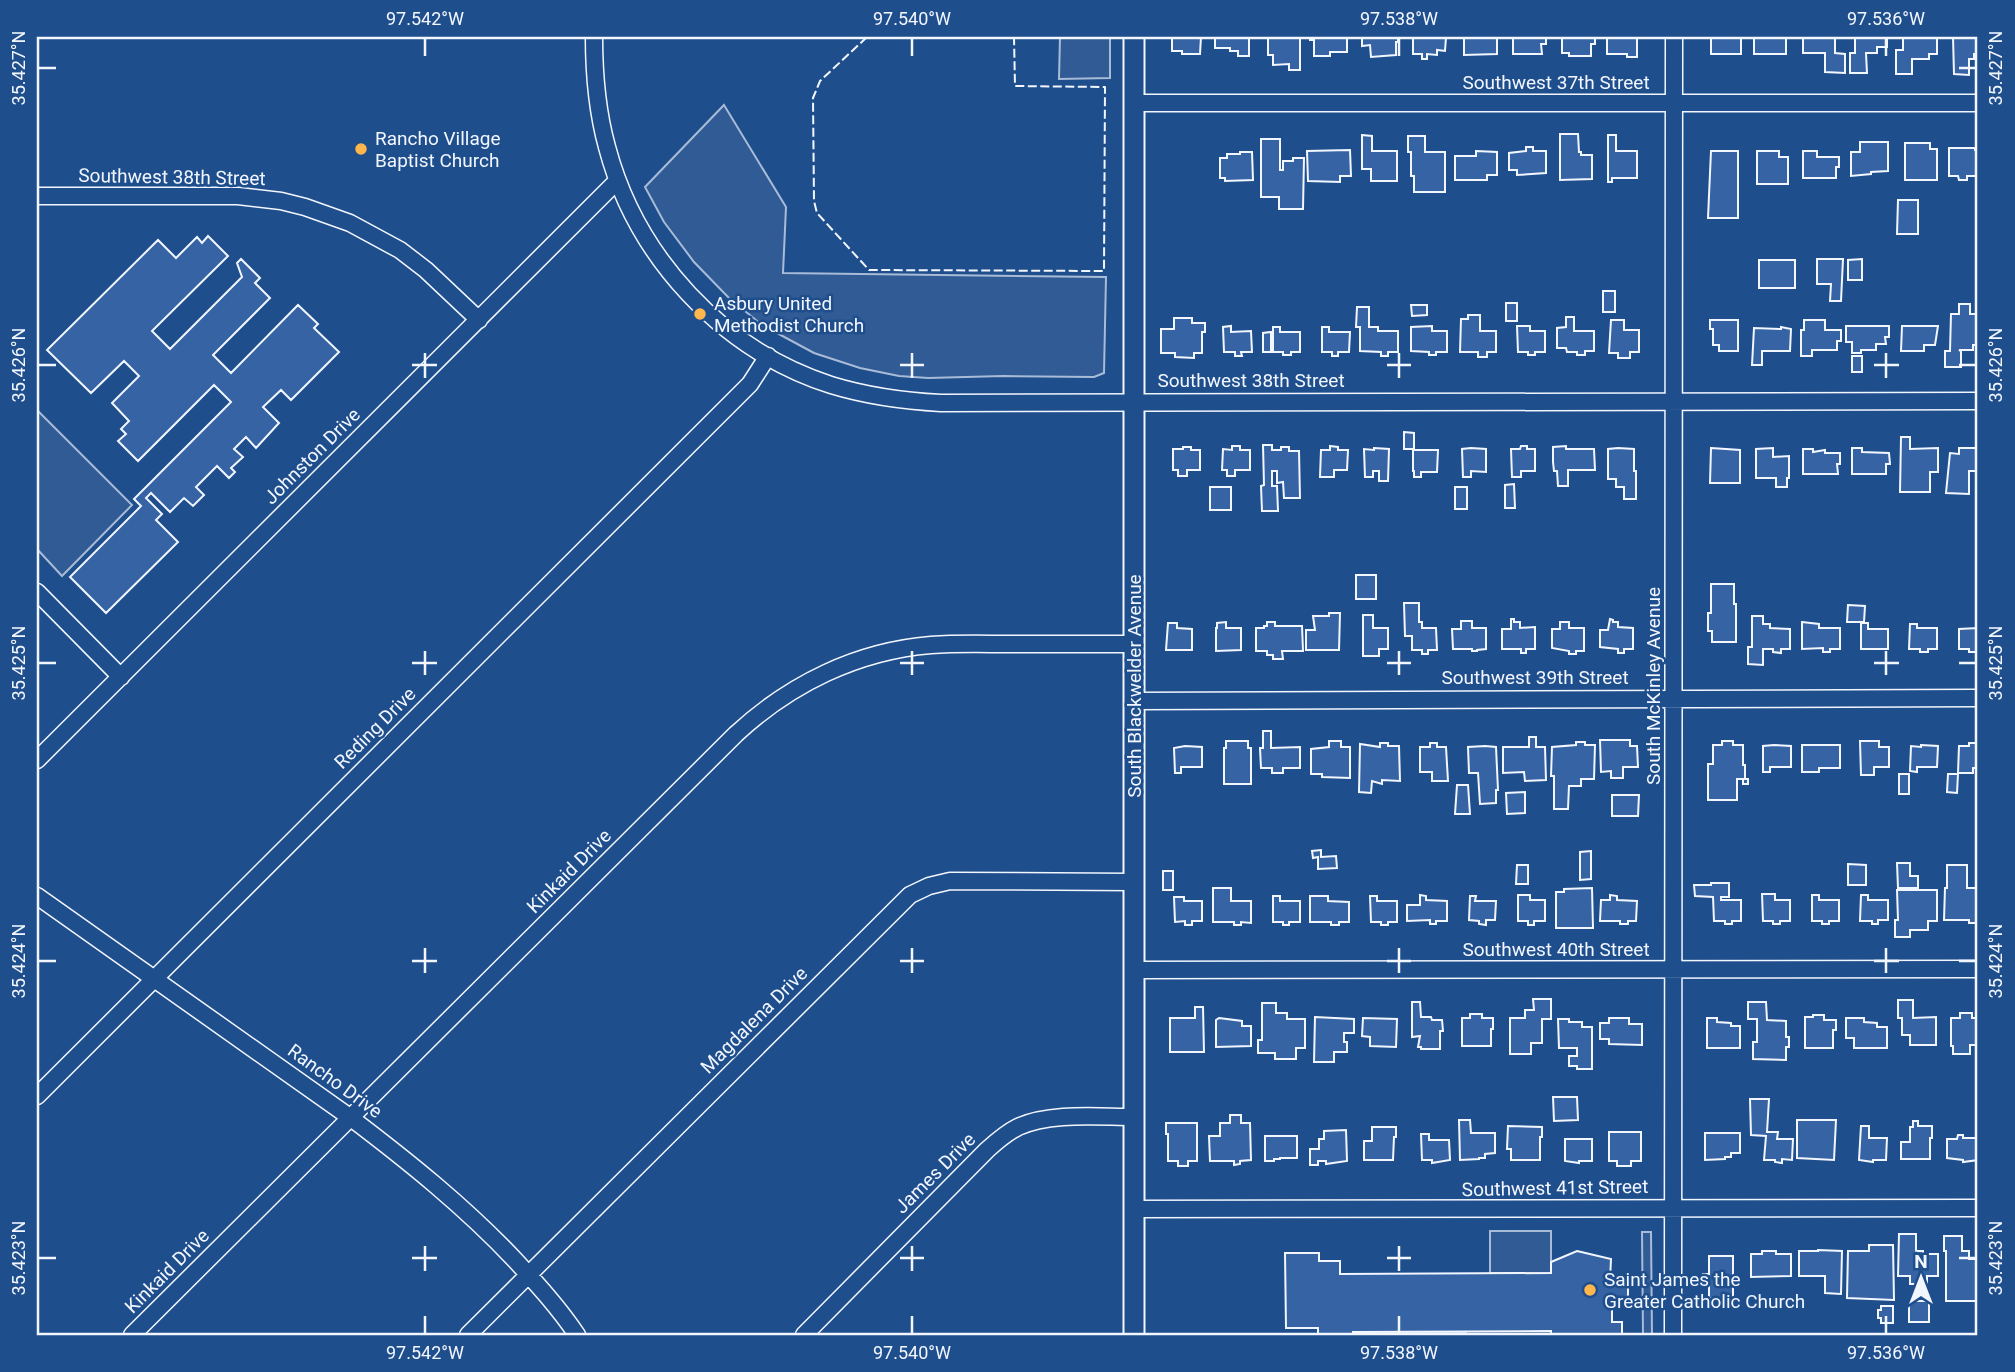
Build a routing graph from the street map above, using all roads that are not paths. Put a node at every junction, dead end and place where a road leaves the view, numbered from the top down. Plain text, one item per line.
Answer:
1 (594, 37) edge
2 (1134, 37) edge
3 (1674, 37) edge
4 (1133, 103) junction
5 (1674, 103) junction
6 (1978, 103) edge
7 (617, 181) junction
8 (37, 196) edge
9 (479, 320) junction
10 (768, 356) junction
11 (1674, 401) junction
12 (1978, 401) edge
13 (1133, 402) junction
14 (37, 592) edge
15 (1134, 644) junction
16 (121, 677) junction
17 (1674, 698) junction
18 (1978, 698) edge
19 (1134, 701) junction
20 (37, 760) edge
21 (1134, 882) junction
22 (37, 896) edge
23 (1978, 969) edge
24 (1674, 970) junction
25 (1134, 971) junction
26 (154, 979) junction
27 (37, 1096) edge
28 (1133, 1117) junction
29 (351, 1118) junction
30 (1672, 1208) junction
31 (1978, 1208) edge
32 (1133, 1209) junction
33 (529, 1275) junction
34 (132, 1335) edge
35 (468, 1335) edge
36 (577, 1335) edge
37 (804, 1335) edge
38 (1133, 1335) edge
39 (1673, 1335) edge

1 - 7 street, Southwest 38th Street
2 - 4 street, South Blackwelder Avenue
3 - 5 street, South McKinley Avenue
4 - 5 street, Southwest 37th Street
4 - 13 street, South Blackwelder Avenue
5 - 6 street, Southwest 37th Street
5 - 11 street, South McKinley Avenue
7 - 9 street, Johnston Drive
7 - 10 street, Southwest 38th Street
8 - 9 street, Southwest 38th Street
9 - 16 street, Johnston Drive
10 - 13 street, Southwest 38th Street
10 - 26 street, Reding Drive
11 - 12 street, Southwest 38th Street
11 - 13 street, Southwest 38th Street
11 - 17 street, South McKinley Avenue
13 - 15 street, South Blackwelder Avenue
14 - 16 street
15 - 19 street, South Blackwelder Avenue
15 - 29 street, Kinkaid Drive
16 - 20 street, Johnston Drive
17 - 18 street, Southwest 39th Street
17 - 19 street, Southwest 39th Street
17 - 24 street, South McKinley Avenue
19 - 21 street, South Blackwelder Avenue
21 - 25 street, South Blackwelder Avenue
21 - 33 street, Magdalena Drive
22 - 26 street, Rancho Drive
23 - 24 street, Southwest 40th Street
24 - 25 street, Southwest 40th Street
24 - 30 street, South McKinley Avenue
25 - 28 street, South Blackwelder Avenue
26 - 27 street, Reding Drive
26 - 29 street, Rancho Drive
28 - 32 street, South Blackwelder Avenue
28 - 37 street, James Drive
29 - 33 street, Rancho Drive
29 - 34 street, Kinkaid Drive
30 - 31 street, Southwest 41st Street
30 - 32 street, Southwest 41st Street
30 - 39 street, South McKinley Avenue
32 - 38 street, South Blackwelder Avenue
33 - 35 street, Magdalena Drive
33 - 36 street, Rancho Drive

